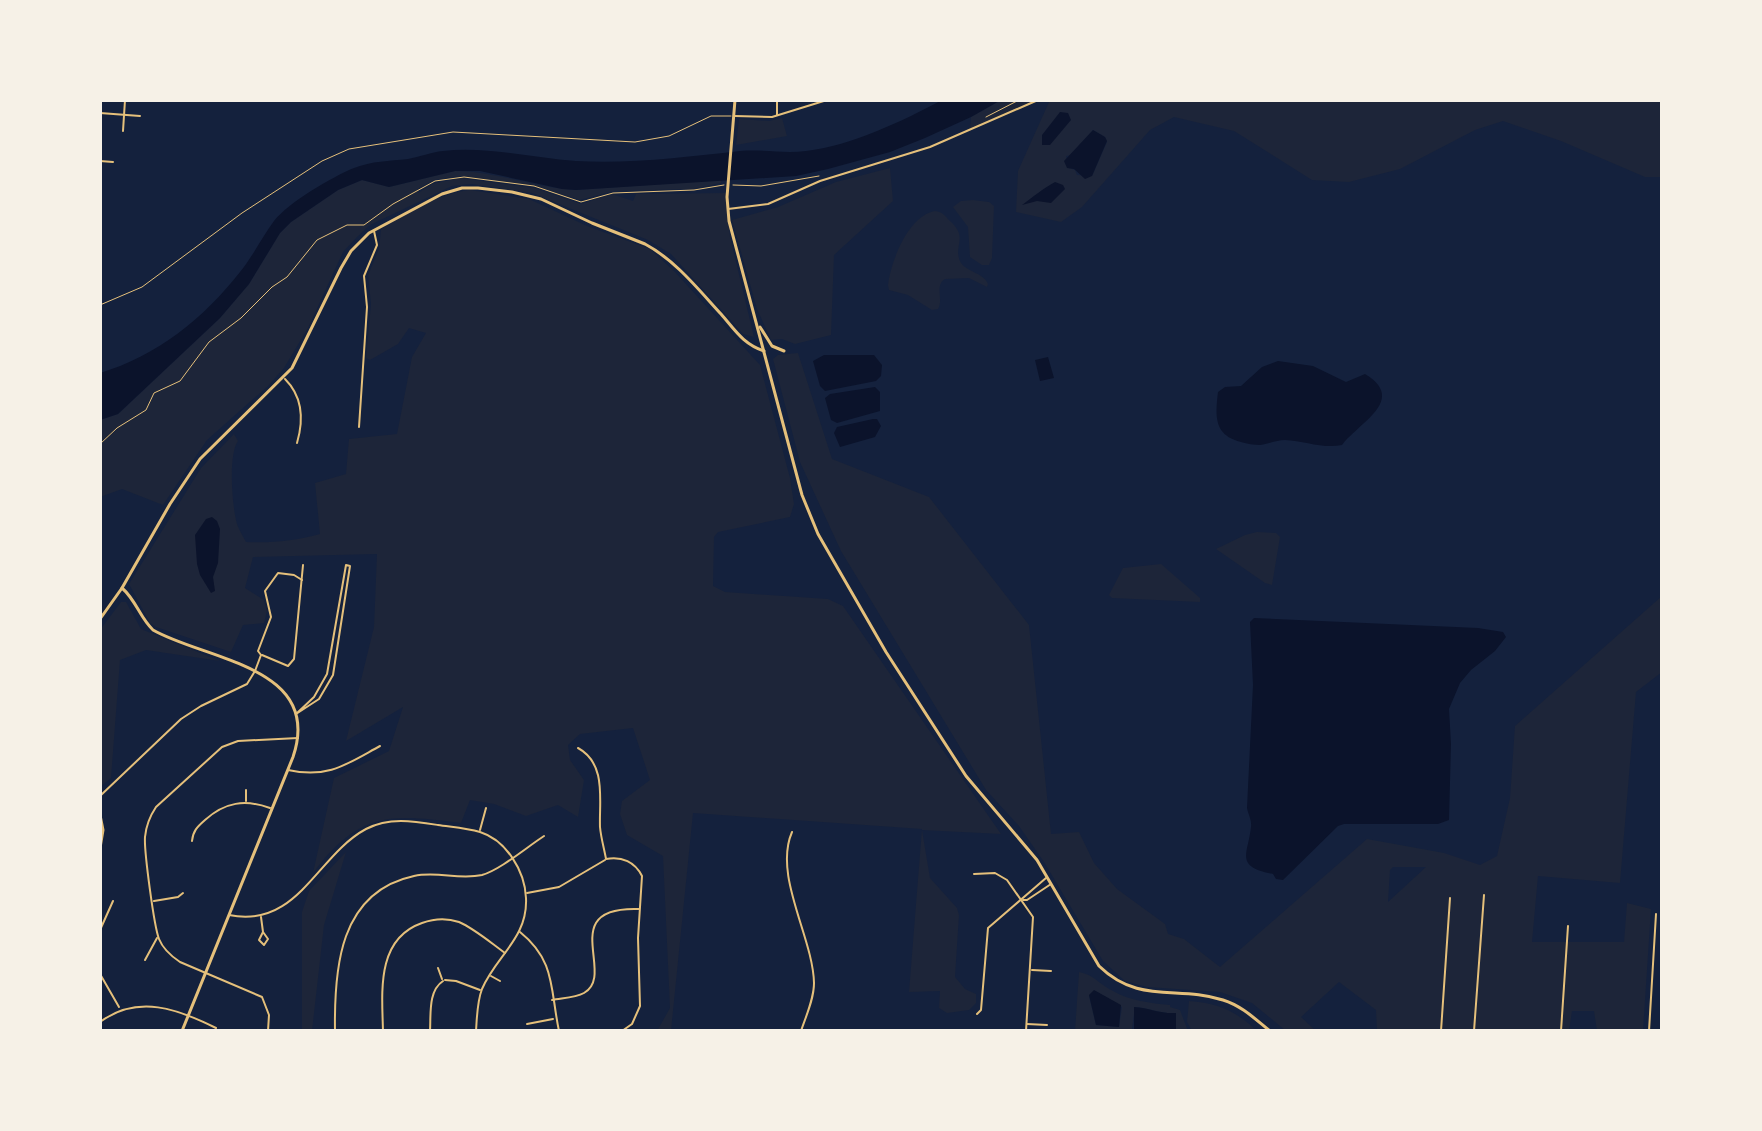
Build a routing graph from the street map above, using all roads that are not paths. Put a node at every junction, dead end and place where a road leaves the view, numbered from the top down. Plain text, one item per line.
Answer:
1 (125, 100) edge
2 (735, 100) edge
3 (777, 100) edge
4 (827, 100) edge
5 (1038, 100) edge
6 (100, 113) edge
7 (124, 115) junction
8 (140, 116) dead end
9 (734, 116) junction
10 (777, 116) junction
11 (123, 131) dead end
12 (100, 161) edge
13 (113, 162) dead end
14 (728, 209) junction
15 (373, 230) junction
16 (100, 305) edge
17 (755, 319) junction
18 (764, 351) junction
19 (784, 351) dead end
20 (284, 378) junction
21 (359, 427) dead end
22 (297, 443) dead end
23 (303, 565) dead end
24 (302, 580) junction
25 (122, 588) junction
26 (100, 619) edge
27 (261, 655) junction
28 (255, 671) junction
29 (296, 714) junction
30 (298, 738) junction
31 (380, 746) dead end
32 (578, 748) dead end
33 (288, 770) junction
34 (246, 790) dead end
35 (100, 796) edge
36 (246, 802) junction
37 (271, 808) junction
38 (486, 808) dead end
39 (100, 815) edge
40 (480, 832) junction
41 (792, 832) dead end
42 (544, 836) dead end
43 (192, 841) dead end
44 (100, 848) edge
45 (511, 857) junction
46 (606, 859) junction
47 (974, 874) dead end
48 (1047, 878) junction
49 (1051, 884) junction
50 (183, 893) dead end
51 (526, 894) junction
52 (1484, 895) dead end
53 (1450, 898) dead end
54 (1022, 900) junction
55 (113, 901) dead end
56 (153, 901) junction
57 (640, 909) junction
58 (1656, 914) dead end
59 (228, 915) junction
60 (261, 916) junction
61 (1568, 926) dead end
62 (100, 930) edge
63 (263, 932) dead end
64 (520, 932) junction
65 (158, 937) junction
66 (506, 954) junction
67 (145, 960) dead end
68 (438, 968) dead end
69 (1030, 970) junction
70 (1051, 971) dead end
71 (206, 972) junction
72 (100, 974) edge
73 (490, 976) junction
74 (443, 981) junction
75 (500, 981) dead end
76 (481, 991) junction
77 (552, 1000) junction
78 (120, 1008) junction
79 (977, 1014) dead end
80 (188, 1015) junction
81 (556, 1018) junction
82 (100, 1022) edge
83 (527, 1024) dead end
84 (1026, 1024) junction
85 (1047, 1025) dead end
86 (216, 1028) dead end
87 (182, 1031) edge
88 (268, 1031) edge
89 (335, 1031) edge
90 (383, 1031) edge
91 (430, 1031) edge
92 (476, 1031) edge
93 (559, 1031) edge
94 (622, 1031) edge
95 (801, 1031) edge
96 (1026, 1031) edge
97 (1270, 1031) edge
98 (1441, 1031) edge
99 (1474, 1031) edge
100 (1561, 1031) edge
101 (1649, 1031) edge

1 - 7 street
2 - 9 street
3 - 10 street
4 - 10 street
5 - 14 street
6 - 7 street
7 - 8 street
7 - 11 street
9 - 10 street
9 - 14 street
9 - 16 lane
12 - 13 street
14 - 17 street
15 - 18 street
15 - 20 street
15 - 21 street
17 - 18 street
17 - 19 street
18 - 48 street
20 - 22 street
20 - 25 street
23 - 24 street
24 - 27 street
24 - 27 street
25 - 26 street
25 - 28 street
27 - 28 street
28 - 29 street
28 - 35 street
29 - 29 street
29 - 30 street
30 - 33 street
30 - 56 street
31 - 33 street
32 - 46 street
33 - 37 street
34 - 36 street
36 - 37 street
36 - 43 street
37 - 59 street
38 - 40 street
39 - 44 street
40 - 45 street
40 - 60 street
41 - 95 street
42 - 45 street
45 - 51 street
45 - 89 street
46 - 51 street
46 - 57 street
47 - 54 street
48 - 49 street
48 - 54 street
49 - 54 street
49 - 97 street
50 - 56 street
51 - 64 street
52 - 99 street
53 - 98 street
54 - 69 street
54 - 79 street
55 - 62 street
56 - 65 street
57 - 77 street
57 - 94 street
58 - 101 street
59 - 60 street
59 - 71 street
60 - 63 street
61 - 100 street
64 - 66 street
64 - 77 street
65 - 67 street
65 - 71 street
66 - 73 street
66 - 90 street
68 - 74 street
69 - 70 street
69 - 84 street
71 - 80 street
71 - 88 street
72 - 78 street
73 - 75 street
73 - 76 street
74 - 76 street
74 - 91 street
76 - 92 street
77 - 81 street
78 - 80 street
78 - 82 street
80 - 86 street
80 - 87 street
81 - 83 street
81 - 93 street
84 - 85 street
84 - 96 street

